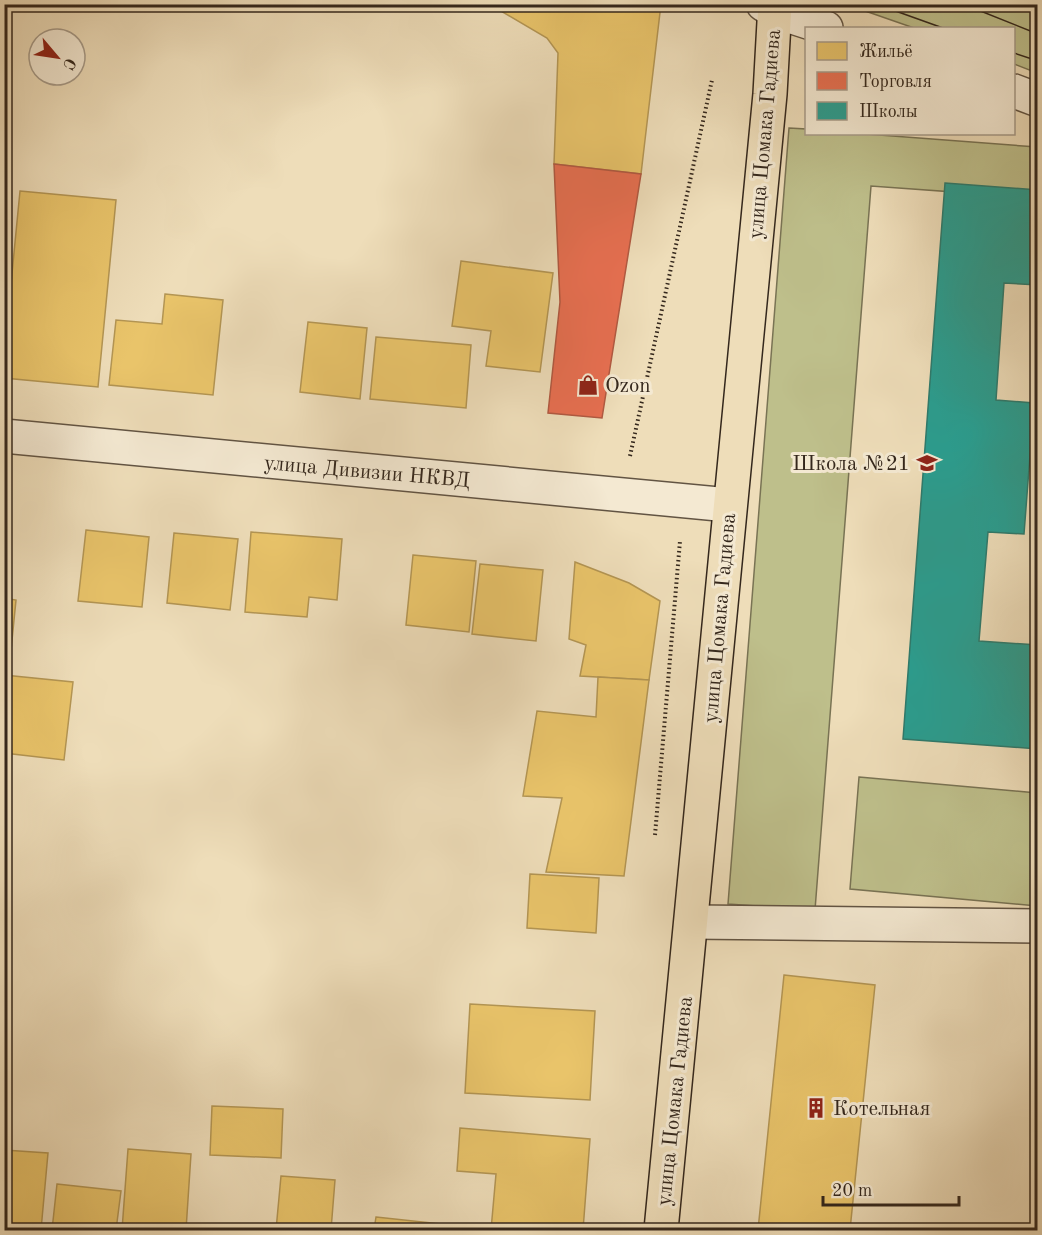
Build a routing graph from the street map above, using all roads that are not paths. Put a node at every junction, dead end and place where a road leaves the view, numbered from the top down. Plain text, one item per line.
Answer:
1 (771, 7) edge
2 (823, 27) edge
3 (1015, 92) edge
4 (1038, 100) edge
5 (4, 436) edge
6 (729, 504) junction
7 (692, 922) junction
8 (1038, 926) edge
9 (662, 1230) edge

1 - 2 street
1 - 6 main road, улица Цомака Гадиева
3 - 4 street
5 - 6 street, улица Дивизии НКВД
6 - 7 main road, улица Цомака Гадиева
7 - 8 street
7 - 9 main road, улица Цомака Гадиева

